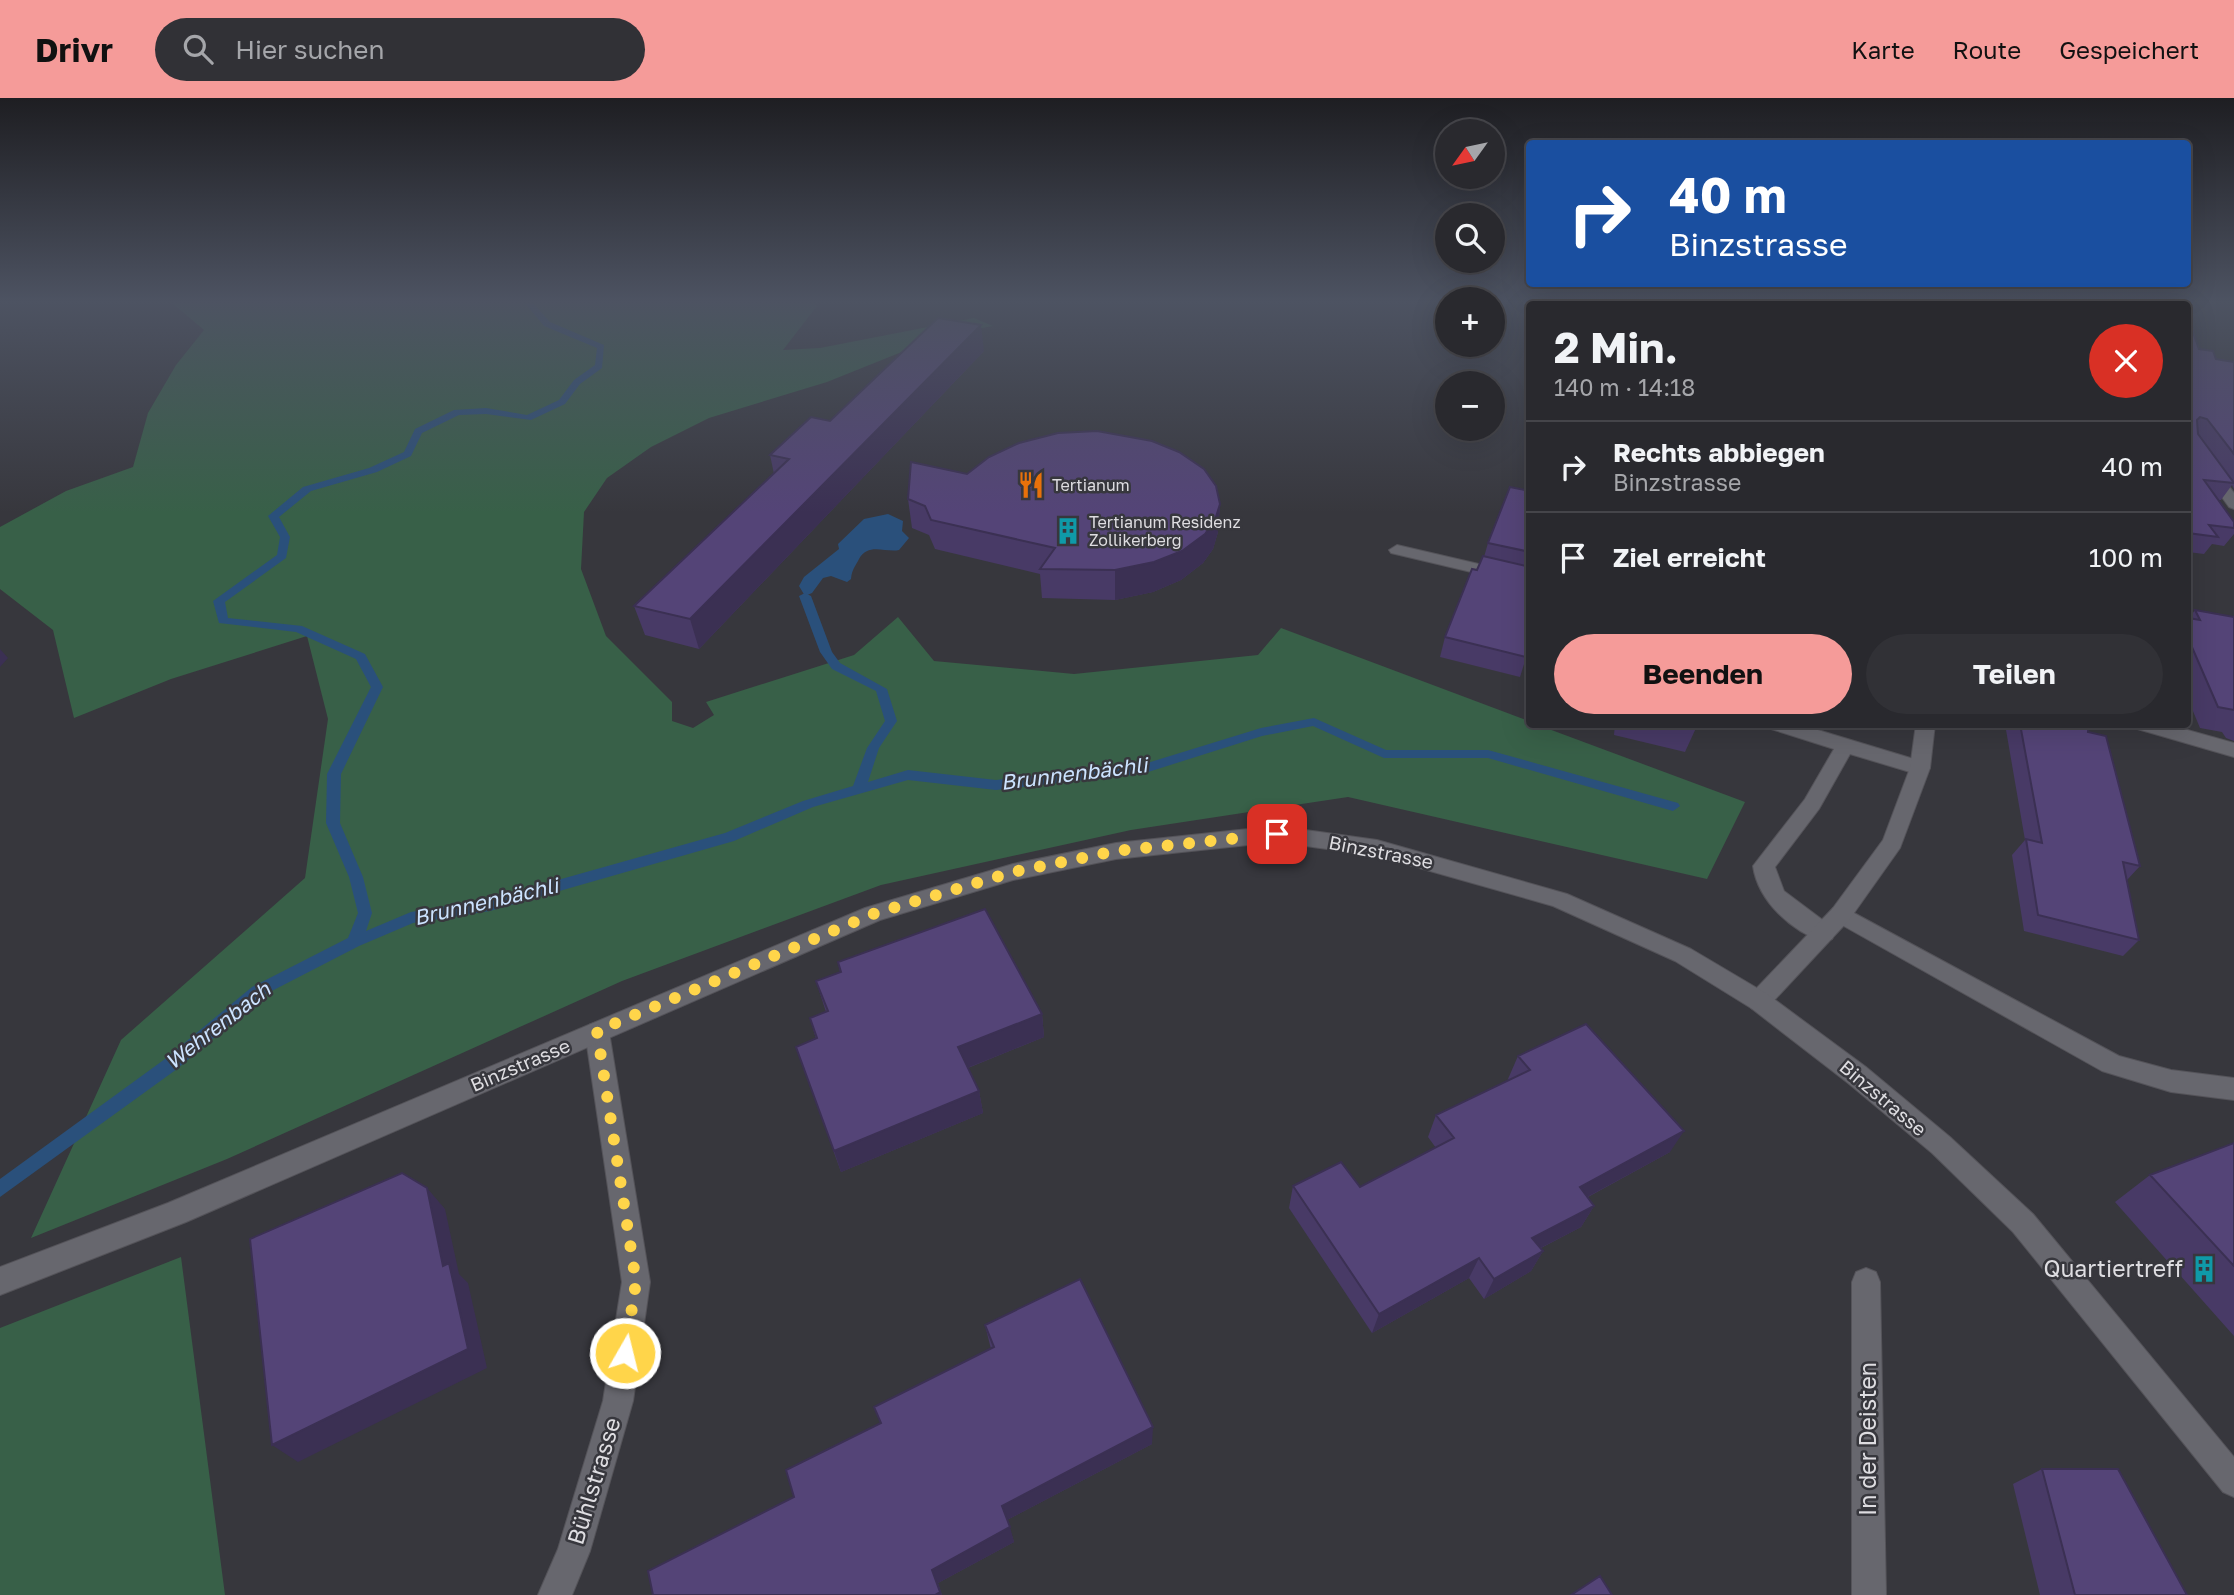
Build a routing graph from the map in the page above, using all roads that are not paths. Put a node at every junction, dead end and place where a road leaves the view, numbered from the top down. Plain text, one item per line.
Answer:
1 (2191, 445) edge
2 (2234, 504) edge
3 (1397, 550) dead end
4 (1526, 580) edge
5 (1788, 728) edge
6 (1925, 728) edge
7 (2155, 728) edge
8 (1845, 746) junction
9 (2234, 750) edge
10 (1920, 768) junction
11 (1841, 914) junction
12 (1824, 933) junction
13 (1759, 1001) junction
14 (597, 1031) junction
15 (2234, 1088) edge
16 (0, 1281) edge
17 (1866, 1282) dead end
18 (2234, 1481) edge
19 (555, 1595) edge
20 (1869, 1595) edge

1 - 2 main road
3 - 4 main road
5 - 8 main road
6 - 10 main road
7 - 9 main road
8 - 10 main road
8 - 12 main road
10 - 11 main road
11 - 12 main road
11 - 15 main road
12 - 13 main road
13 - 14 main road, Binzstrasse
13 - 18 main road, Binzstrasse
14 - 16 main road, Binzstrasse
14 - 19 main road, Bühlstrasse
17 - 20 main road, In der Deisten

